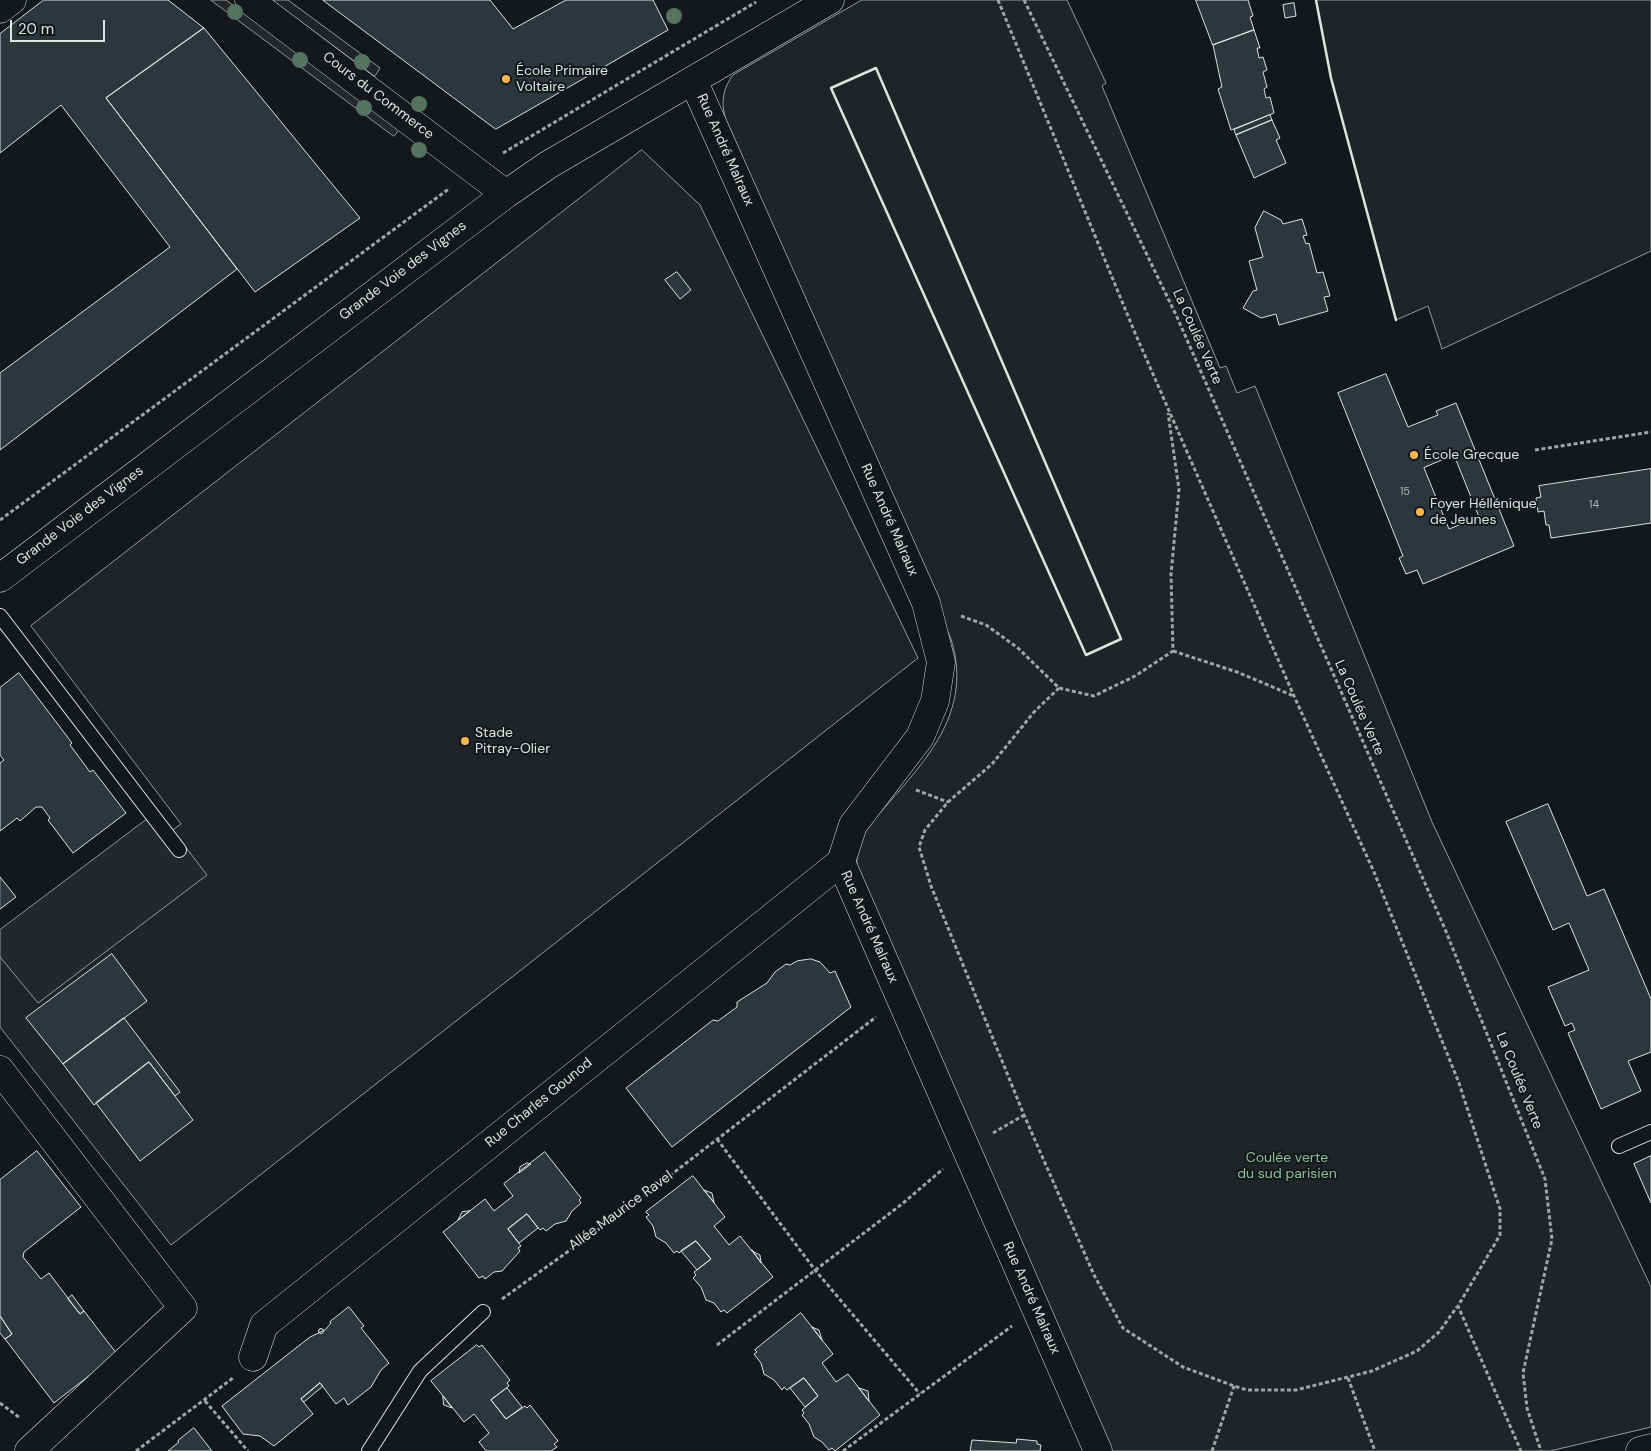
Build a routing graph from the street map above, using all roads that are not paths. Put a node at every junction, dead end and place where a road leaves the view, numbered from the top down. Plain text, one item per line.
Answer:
1 (12, 0) edge
2 (249, 0) edge
3 (830, 0) edge
4 (0, 9) edge
5 (693, 80) junction
6 (506, 194) junction
7 (0, 578) edge
8 (0, 616) edge
9 (179, 850) dead end
10 (841, 862) junction
11 (0, 1070) edge
12 (1651, 1132) edge
13 (1619, 1146) dead end
14 (483, 1312) road end
15 (252, 1357) road end
16 (1651, 1448) edge
17 (29, 1451) edge
18 (369, 1451) edge
19 (1098, 1451) edge
20 (1640, 1451) edge

1 - 4 street
2 - 6 street, Cours du Commerce
3 - 5 street, Grande Voie des Vignes
5 - 6 street, Grande Voie des Vignes
5 - 10 street, Rue André Malraux
6 - 7 street, Grande Voie des Vignes
8 - 9 lane
10 - 15 street, Rue Charles Gounod
10 - 19 street, Rue André Malraux
11 - 17 street
12 - 13 lane
14 - 18 lane
16 - 20 street

